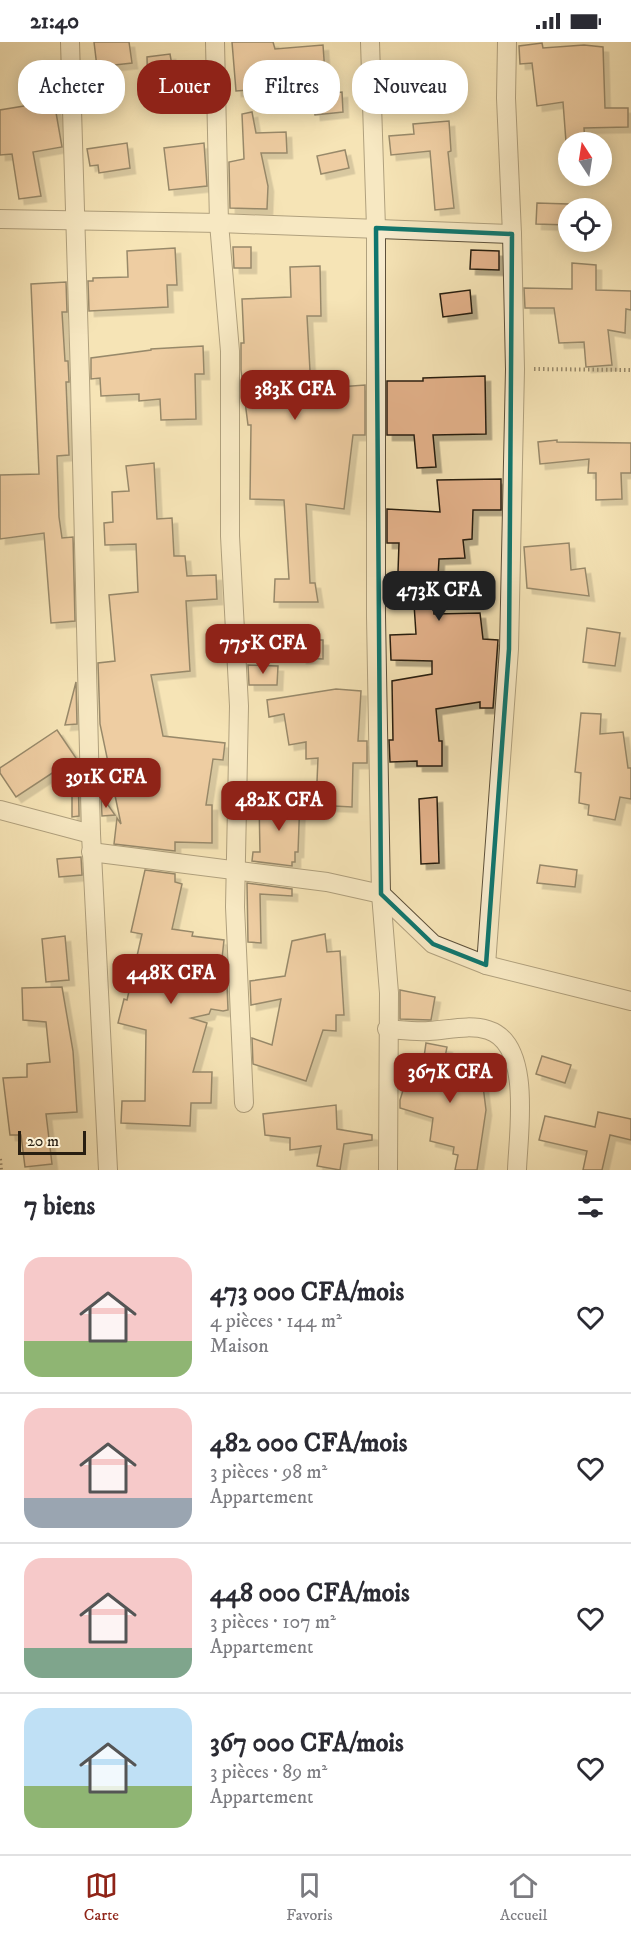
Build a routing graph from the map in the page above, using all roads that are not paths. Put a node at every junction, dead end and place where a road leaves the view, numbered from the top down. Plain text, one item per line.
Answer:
1 (70, 42) edge
2 (216, 42) edge
3 (370, 42) edge
4 (507, 42) edge
5 (0, 219) edge
6 (75, 220) junction
7 (219, 223) junction
8 (376, 228) junction
9 (513, 234) junction
10 (0, 810) edge
11 (90, 834) junction
12 (91, 852) junction
13 (235, 872) junction
14 (381, 894) junction
15 (486, 965) junction
16 (631, 1000) edge
17 (387, 1029) junction
18 (244, 1103) dead end
19 (108, 1170) edge
20 (388, 1170) edge
21 (517, 1170) edge

1 - 6 street
2 - 7 street
3 - 8 street
4 - 9 street
5 - 6 street
6 - 7 street
6 - 11 street
7 - 8 street
7 - 13 street
8 - 9 street
8 - 14 street
9 - 15 street
10 - 11 street
11 - 12 street
12 - 13 street
12 - 19 street
13 - 14 street
13 - 18 street
14 - 15 street
14 - 17 street
15 - 16 street
17 - 20 street
17 - 21 street

